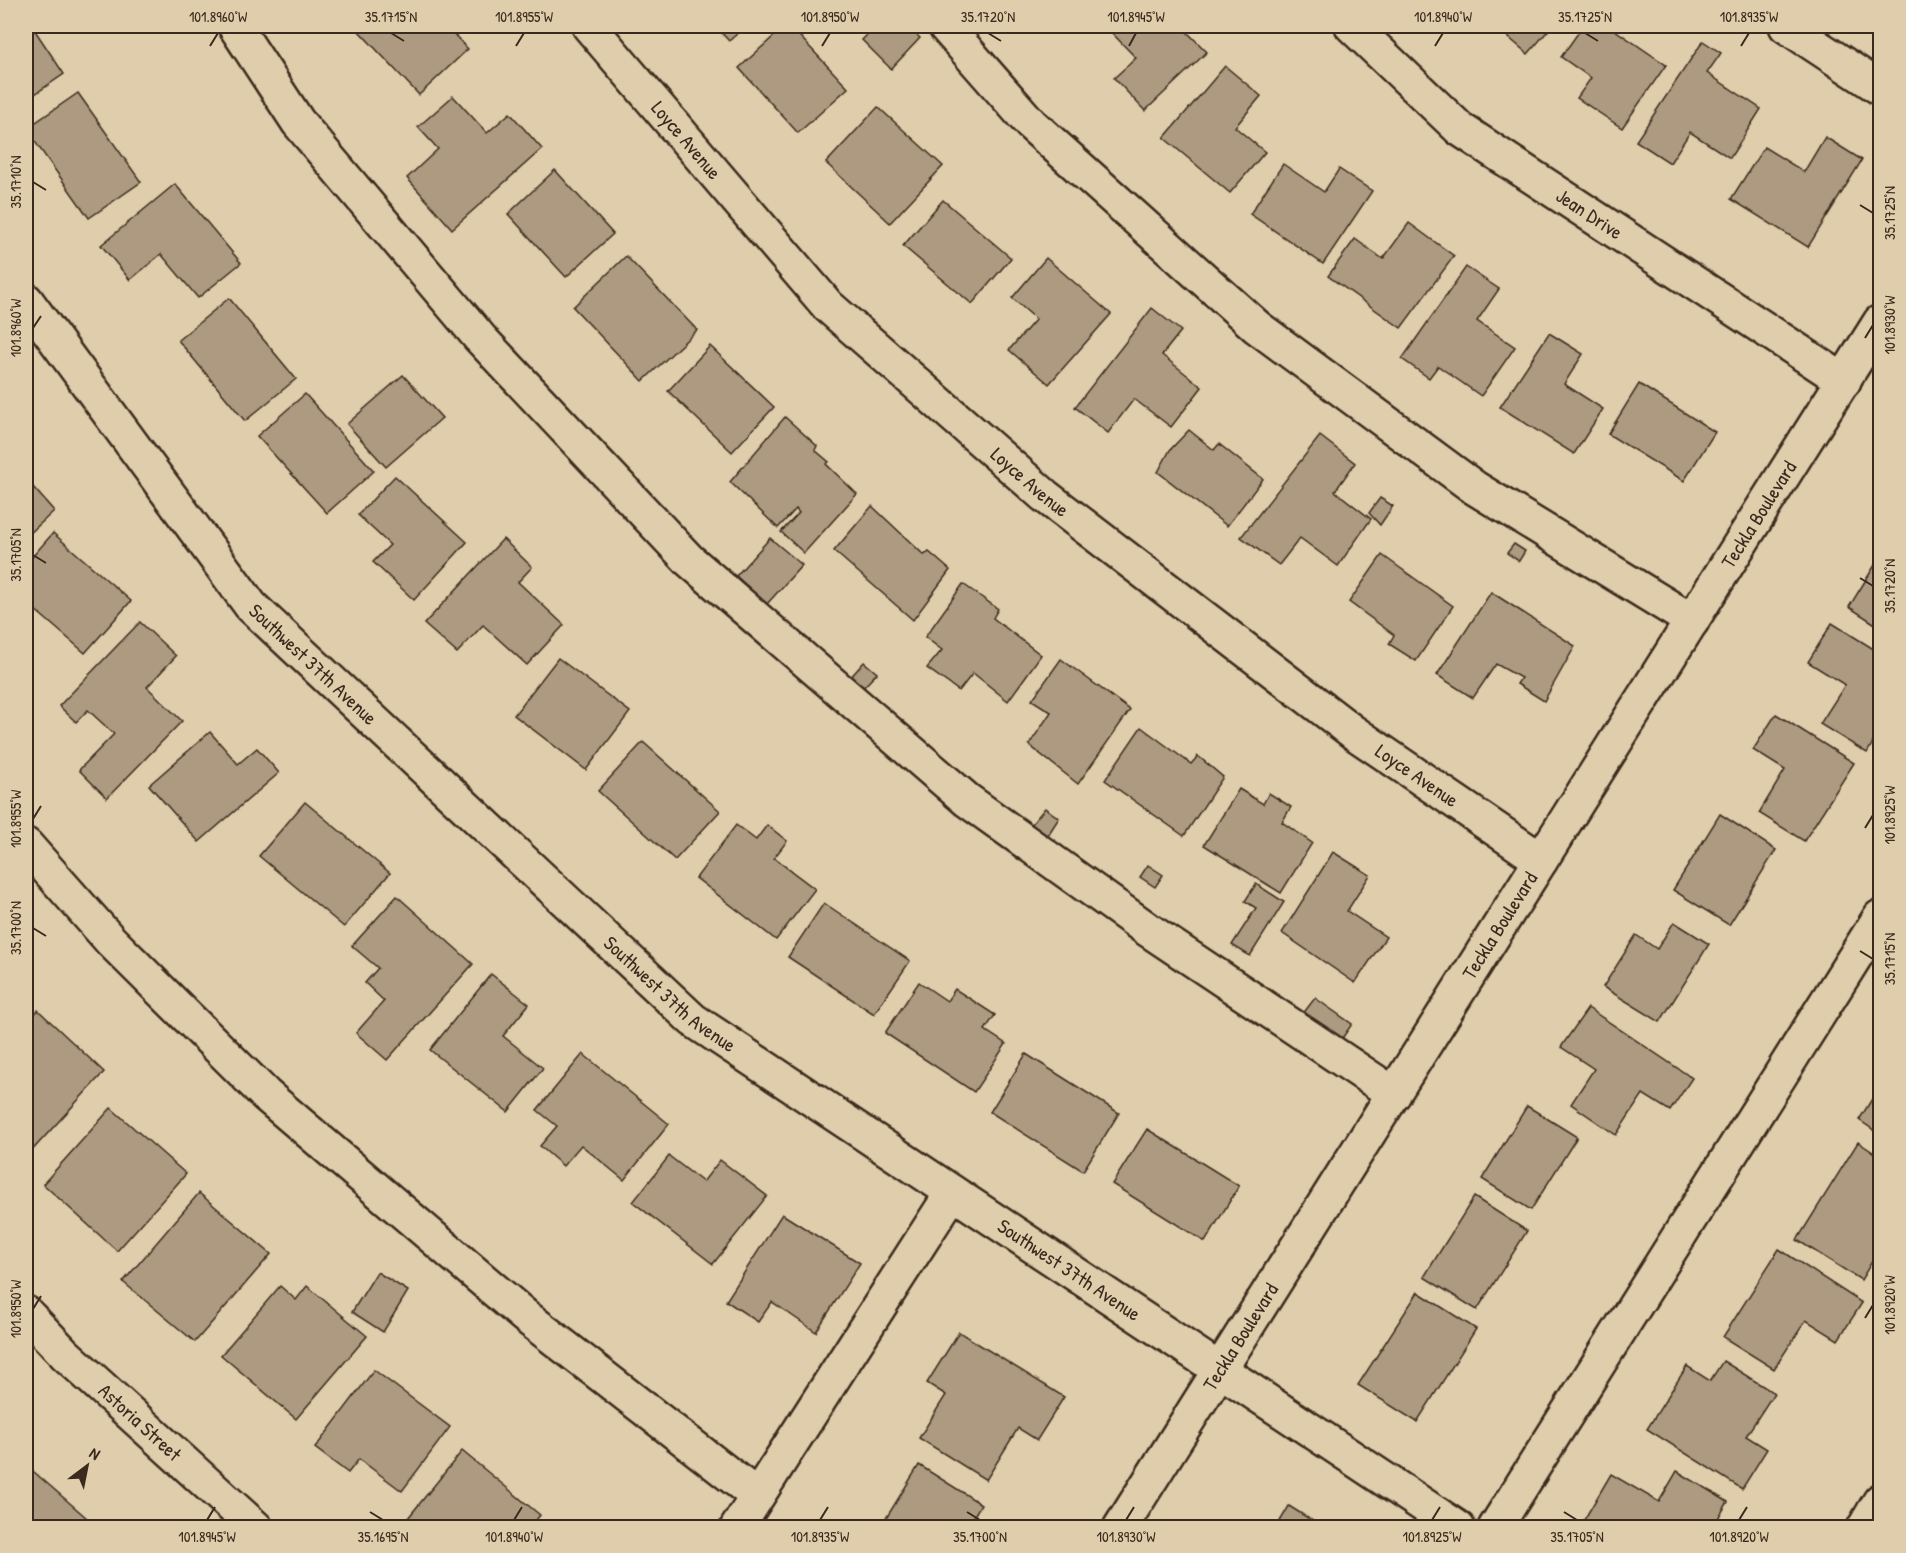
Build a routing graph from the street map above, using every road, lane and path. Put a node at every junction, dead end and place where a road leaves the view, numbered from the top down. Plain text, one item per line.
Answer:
1 (235, 26) edge
2 (589, 26) edge
3 (945, 26) edge
4 (1352, 26) edge
5 (1786, 26) edge
6 (1881, 88) edge
7 (26, 300) edge
8 (1881, 322) edge
9 (1844, 381) junction
10 (1692, 621) junction
11 (26, 845) edge
12 (1541, 860) junction
13 (1881, 917) edge
14 (1394, 1094) junction
15 (952, 1193) junction
16 (26, 1313) edge
17 (1219, 1371) junction
18 (757, 1496) junction
19 (1881, 1502) edge
20 (256, 1527) edge
21 (737, 1527) edge
22 (1120, 1527) edge
23 (1458, 1527) edge
24 (1495, 1527) edge
25 (1864, 1527) edge

1 - 14 street
2 - 12 street, Loyce Avenue
3 - 10 street
4 - 9 street, Jean Drive
5 - 6 street
7 - 15 street, Southwest 37th Avenue
8 - 9 street, Teckla Boulevard
9 - 10 street, Teckla Boulevard
10 - 12 street, Teckla Boulevard
11 - 18 street
12 - 14 street, Teckla Boulevard
13 - 24 street
14 - 17 street, Teckla Boulevard
15 - 17 street, Southwest 37th Avenue
15 - 18 street
16 - 20 street, Astoria Street
17 - 22 street, Teckla Boulevard
17 - 23 street, Southwest 37th Avenue
18 - 21 street
19 - 25 street

